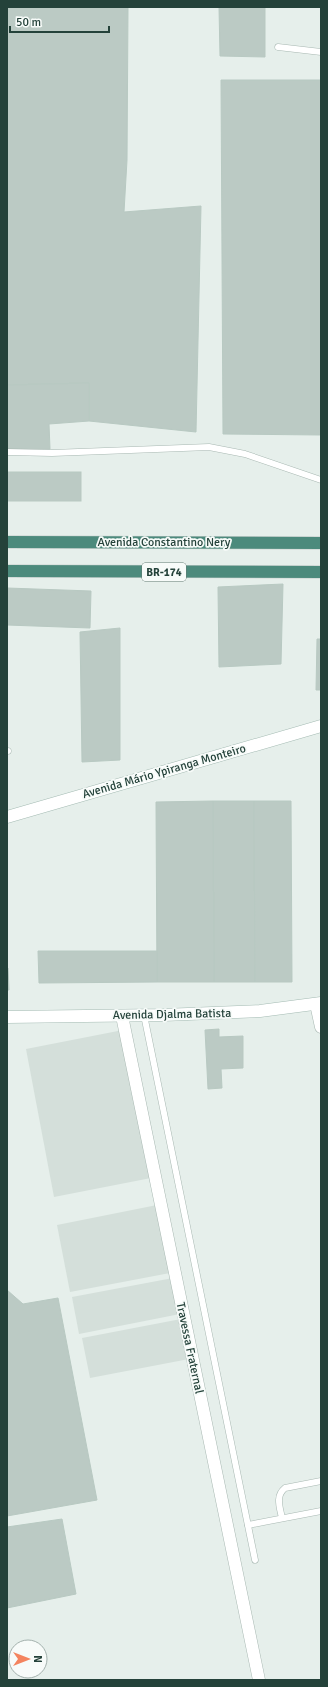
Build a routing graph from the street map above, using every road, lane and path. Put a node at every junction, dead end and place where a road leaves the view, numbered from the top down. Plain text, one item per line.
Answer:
1 (278, 47) dead end
2 (321, 52) edge
3 (7, 452) edge
4 (321, 480) edge
5 (7, 542) edge
6 (321, 543) edge
7 (7, 571) edge
8 (321, 572) edge
9 (321, 726) edge
10 (7, 817) edge
11 (318, 1004) edge
12 (144, 1015) junction
13 (23, 1016) junction
14 (122, 1016) junction
15 (7, 1017) edge
16 (7, 1025) edge
17 (321, 1027) edge
18 (321, 1481) edge
19 (321, 1510) edge
20 (282, 1518) junction
21 (248, 1526) junction
22 (255, 1560) dead end
23 (258, 1680) edge

1 - 2 lane
3 - 4 lane
5 - 6 highway, Avenida Constantino Nery
7 - 8 highway, BR-174
9 - 10 street, Avenida Mário Ypiranga Monteiro
11 - 12 street, Avenida Djalma Batista
11 - 17 street
12 - 14 street, Avenida Djalma Batista
12 - 21 lane
13 - 14 street, Avenida Djalma Batista
13 - 15 street, Avenida Djalma Batista
13 - 16 lane, Avenida Djalma Batista
14 - 23 street, Travessa Fraternal
18 - 20 lane
19 - 20 lane
20 - 21 lane
21 - 22 lane

